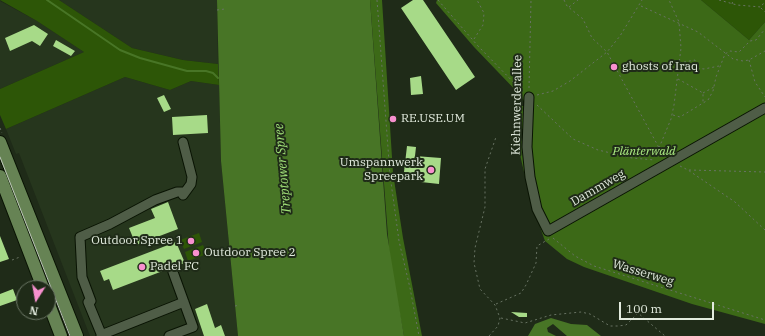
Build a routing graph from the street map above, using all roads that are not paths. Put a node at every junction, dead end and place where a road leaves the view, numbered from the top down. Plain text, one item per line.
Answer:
1 (529, 97) road end
2 (765, 108) edge
3 (0, 142) edge
4 (183, 142) dead end
5 (0, 176) edge
6 (550, 234) joint
7 (173, 272) dead end
8 (40, 280) edge
9 (184, 302) junction
10 (68, 310) junction
11 (56, 315) edge
12 (55, 320) edge
13 (102, 335) edge
14 (61, 336) edge
15 (77, 336) edge
16 (169, 336) edge

1 - 6 lane, Kiehnwerderallee
2 - 6 lane, Dammweg
3 - 10 main road
4 - 13 lane
5 - 8 main road
7 - 9 lane
9 - 13 lane
9 - 16 lane
10 - 11 lane
10 - 15 main road
12 - 14 main road

